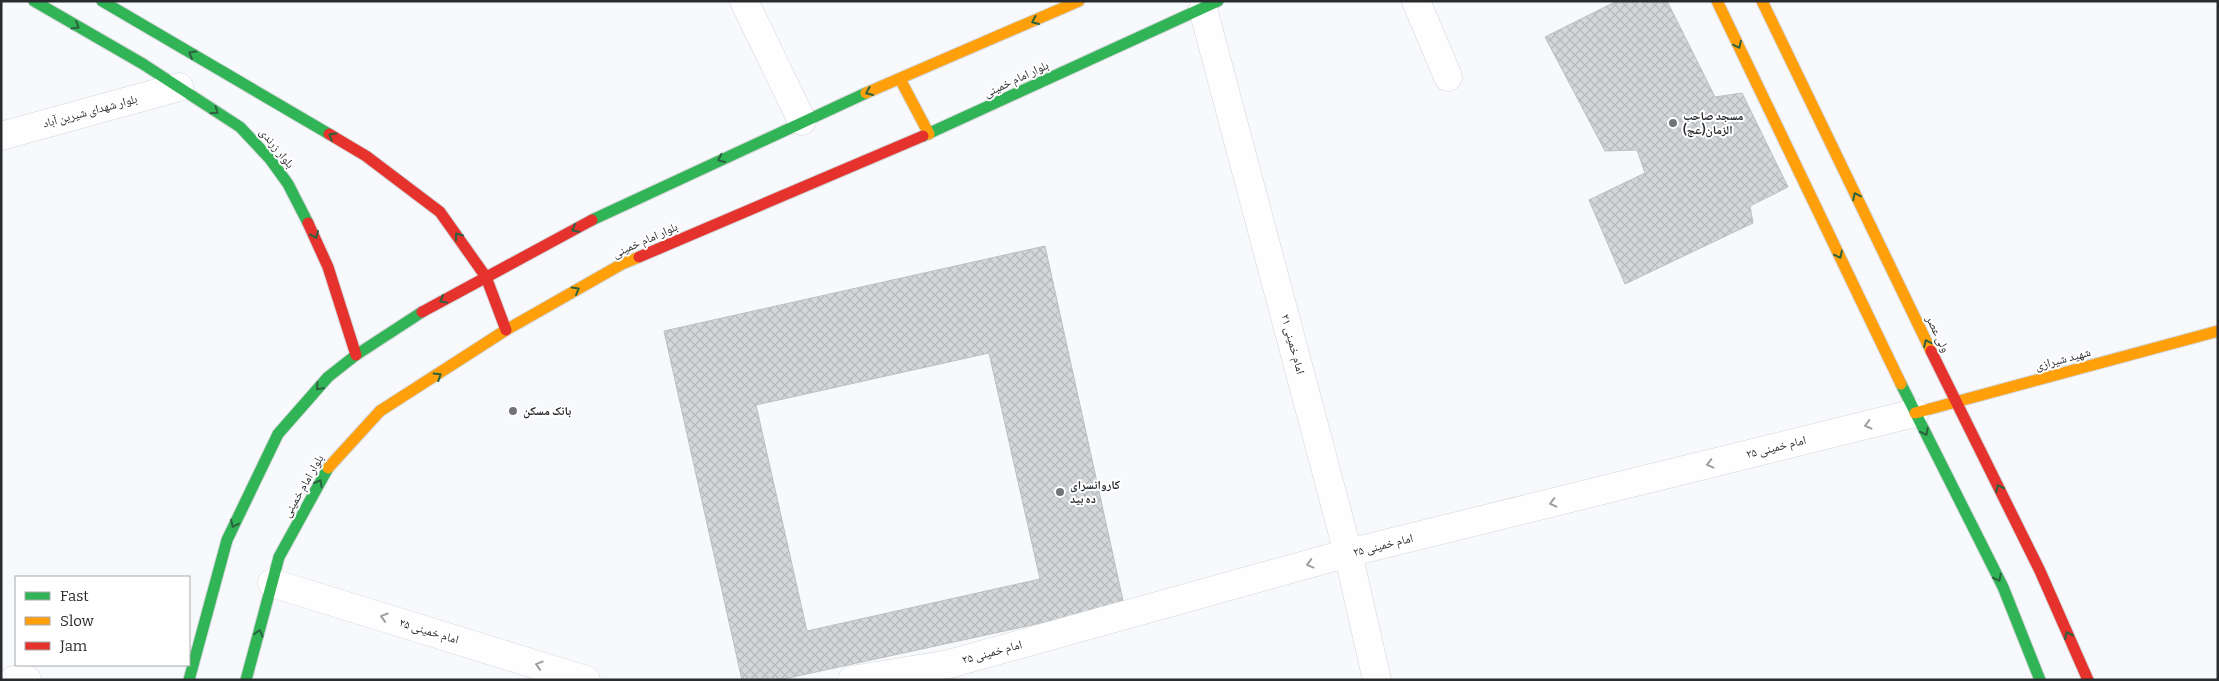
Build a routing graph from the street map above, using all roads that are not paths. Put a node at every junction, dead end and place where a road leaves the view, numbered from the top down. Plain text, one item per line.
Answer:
1 (34, 1) edge
2 (102, 1) edge
3 (744, 1) edge
4 (1079, 1) edge
5 (1416, 1) edge
6 (1717, 1) edge
7 (1762, 1) edge
8 (1210, 5) edge
9 (1448, 76) dead end
10 (900, 79) junction
11 (179, 86) junction
12 (802, 121) junction
13 (929, 134) junction
14 (1, 136) edge
15 (486, 277) junction
16 (506, 330) junction
17 (2218, 331) edge
18 (356, 355) junction
19 (1956, 402) junction
20 (1915, 413) junction
21 (1348, 553) junction
22 (272, 583) junction
23 (950, 672) edge
24 (14, 680) edge
25 (27, 680) edge
26 (189, 680) edge
27 (246, 680) edge
28 (586, 680) edge
29 (852, 680) edge
30 (1377, 680) edge
31 (2040, 680) edge
32 (2088, 680) edge

1 -> 11 main road, بلوار زرندی
15 -> 2 main road
3 - 12 street
4 -> 10 main road
5 - 9 street
6 -> 20 main road
19 -> 7 main road, ولی عصر
8 - 13 main road, بلوار امام خمینی
8 - 21 street, امام خمینی ۲۱
10 -> 12 main road
10 - 13 main road
11 - 14 street, بلوار شهدای شیرین آباد
11 -> 18 main road, بلوار زرندی
12 -> 15 main road
16 -> 13 main road, بلوار امام خمینی
15 - 16 main road
15 -> 18 main road
22 -> 16 main road, بلوار امام خمینی
17 - 19 main road, شهید شیرازی
18 -> 26 main road
19 - 20 main road, شهید شیرازی
32 -> 19 main road, ولی عصر
20 -> 21 street, امام خمینی ۲۵
20 -> 31 main road
21 -> 23 street, امام خمینی ۲۵
21 - 30 street, امام خمینی ۲۱
27 -> 22 main road, بلوار امام خمینی
28 -> 22 street, امام خمینی ۲۵
23 - 29 street, امام خمینی ۲۵
24 - 25 street

